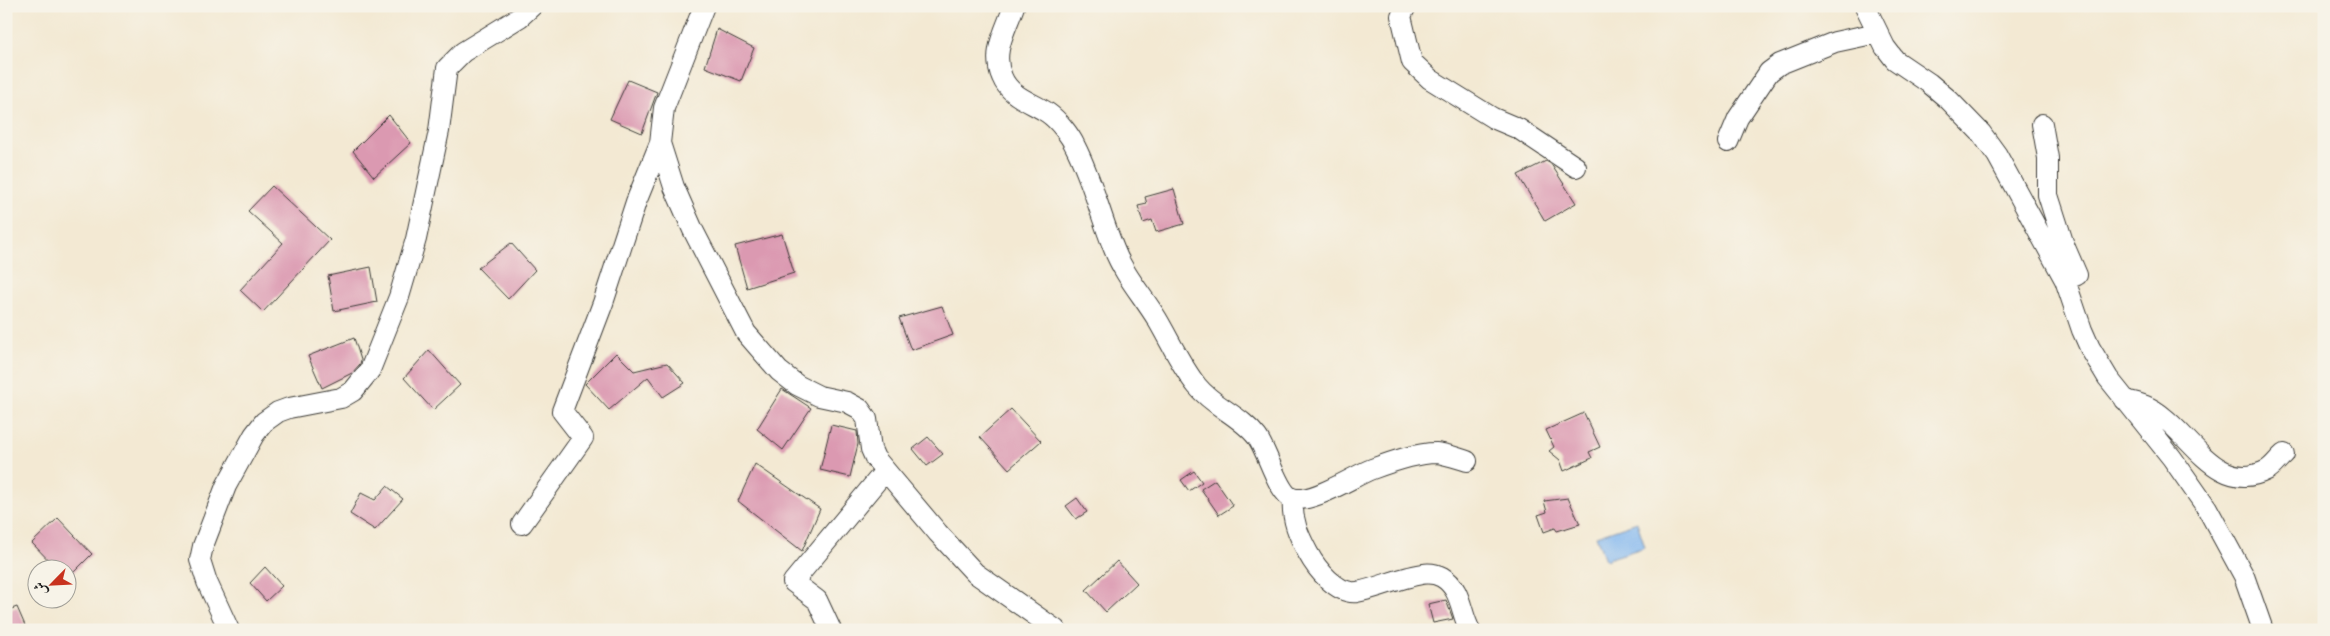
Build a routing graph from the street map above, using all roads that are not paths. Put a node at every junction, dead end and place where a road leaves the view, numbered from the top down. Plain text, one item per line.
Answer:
1 (532, 6) edge
2 (704, 6) edge
3 (1014, 6) edge
4 (1406, 6) edge
5 (1865, 6) edge
6 (1877, 33) junction
7 (2042, 124) dead end
8 (1728, 142) dead end
9 (660, 143) junction
10 (1576, 167) dead end
11 (2065, 280) junction
12 (2125, 400) junction
13 (2284, 454) dead end
14 (1467, 461) dead end
15 (885, 471) junction
16 (1293, 499) junction
17 (522, 524) dead end
18 (229, 630) edge
19 (831, 630) edge
20 (1056, 630) edge
21 (1470, 630) edge
22 (2263, 630) edge

1 - 18 street
2 - 9 street
3 - 16 street
4 - 10 street
5 - 6 street
6 - 8 street
6 - 11 street
7 - 11 street
9 - 15 street
9 - 17 street
11 - 12 street
12 - 13 street
12 - 22 street
14 - 16 street
15 - 19 street
15 - 20 street
16 - 21 street

